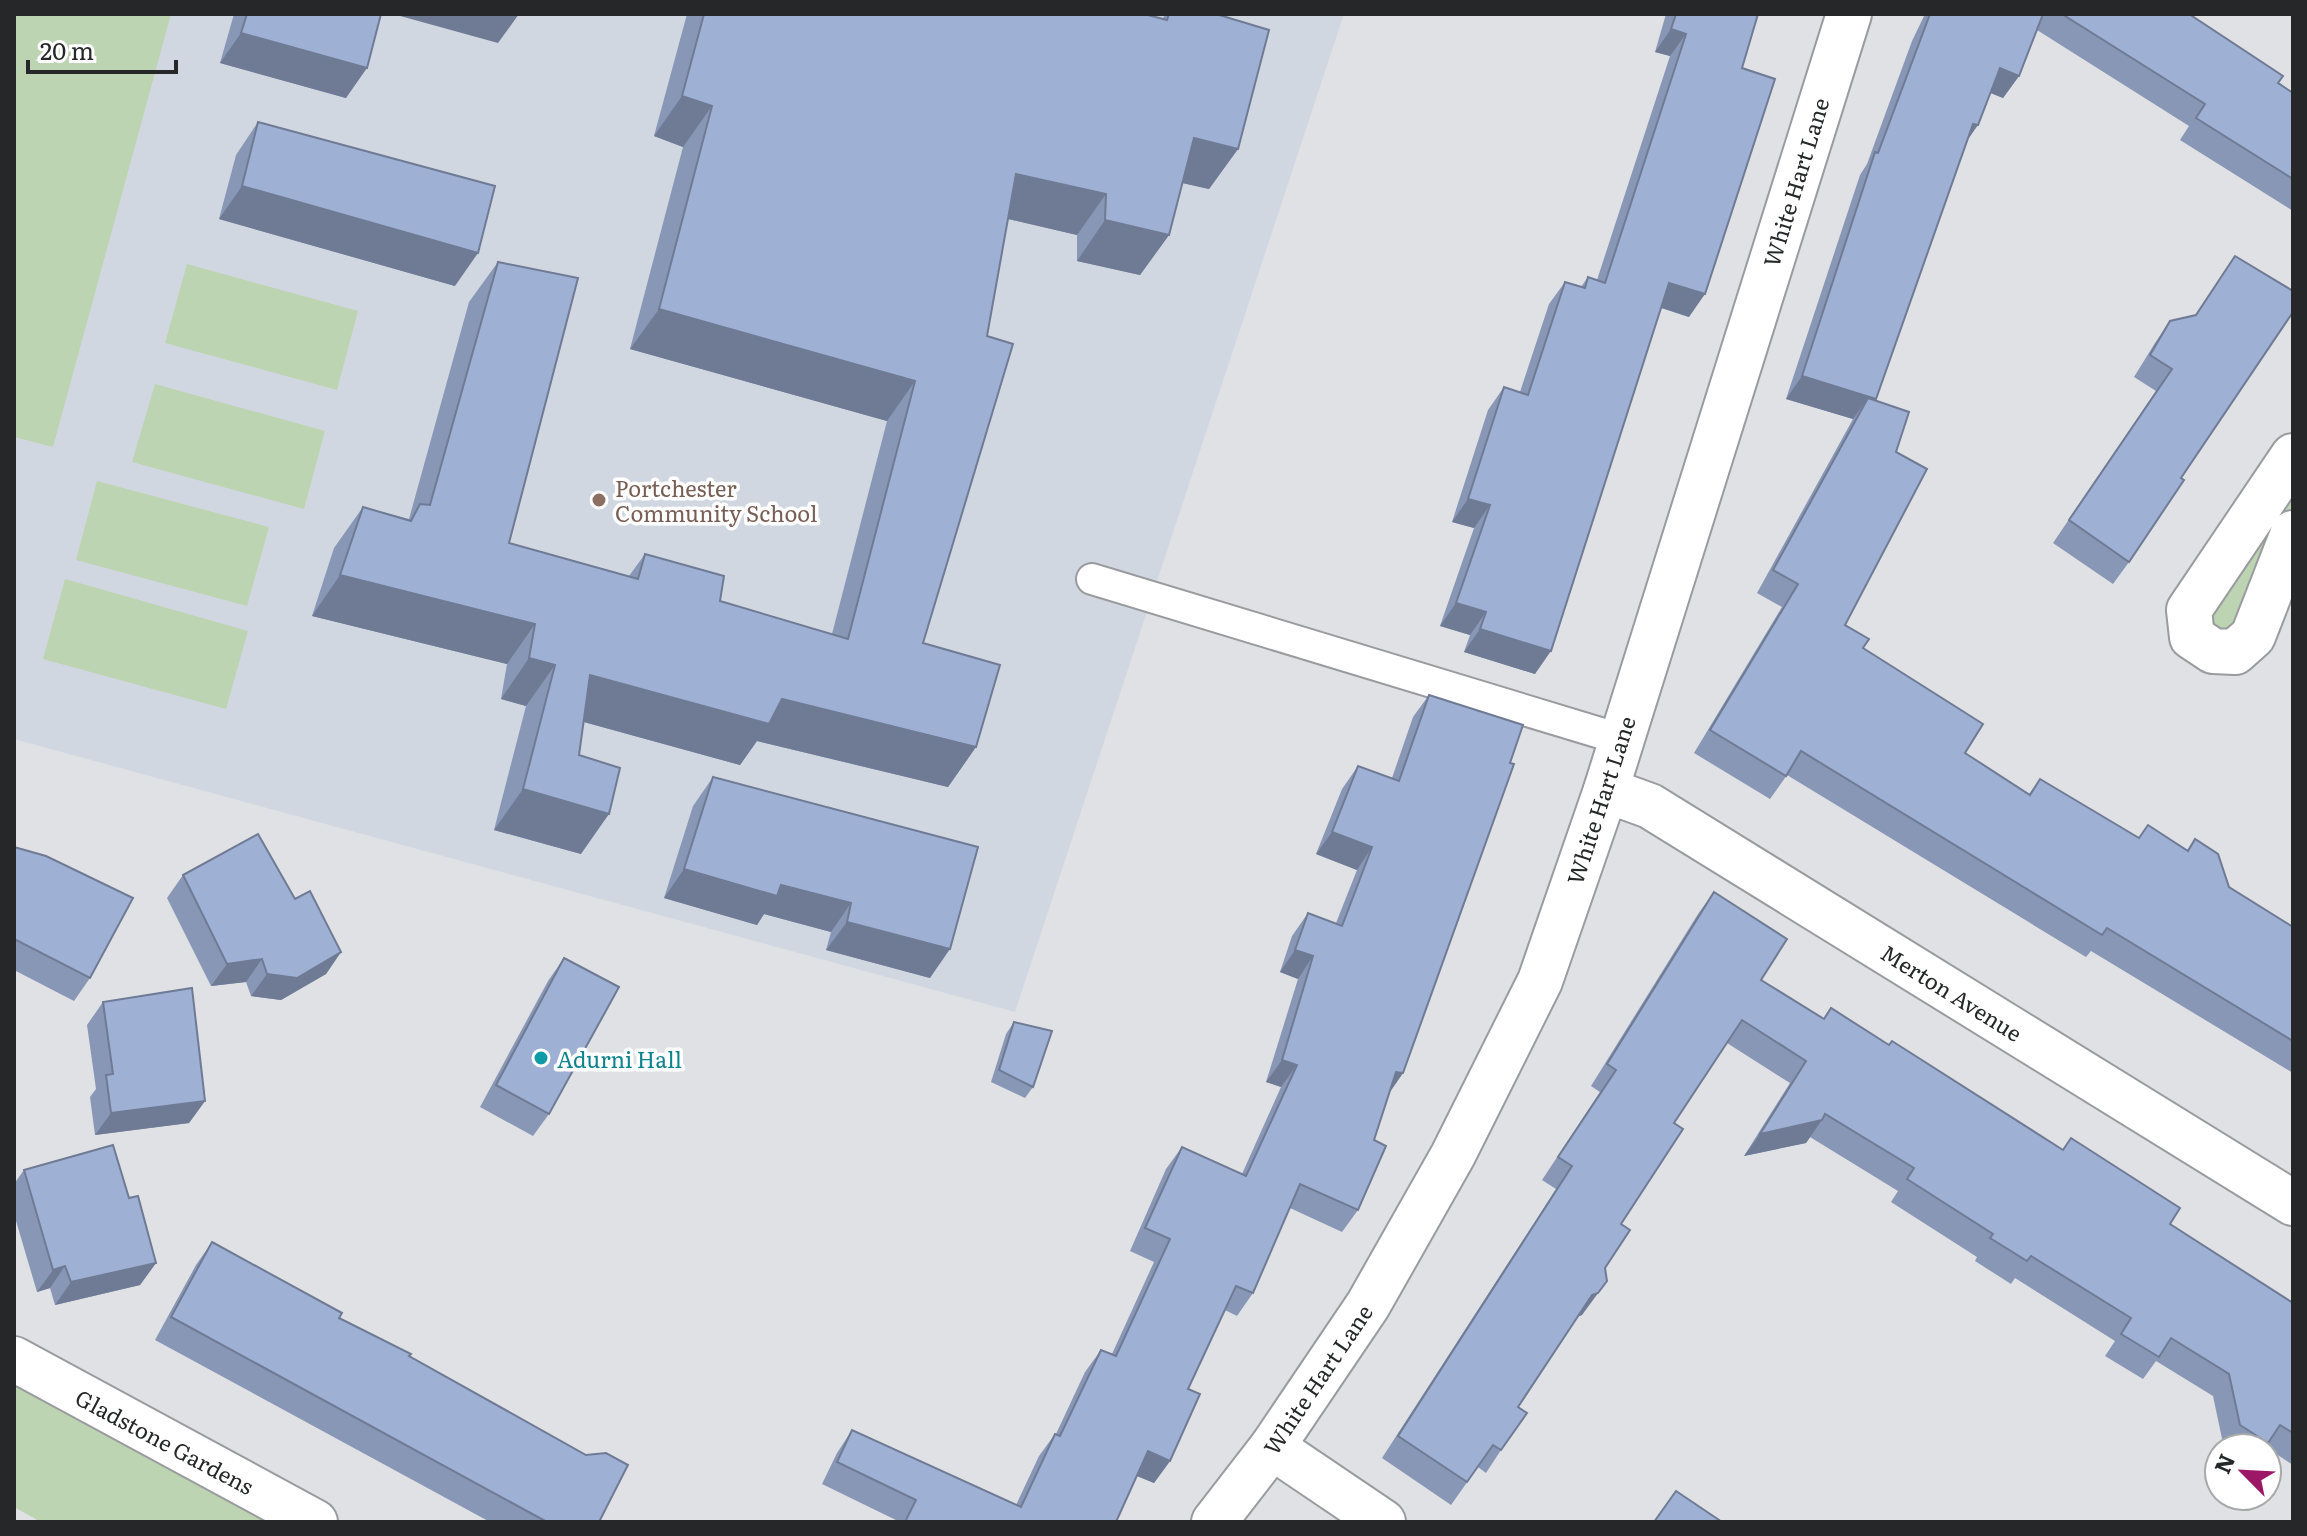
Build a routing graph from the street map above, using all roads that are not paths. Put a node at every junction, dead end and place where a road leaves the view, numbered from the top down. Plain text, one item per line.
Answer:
1 (1849, 14) edge
2 (2293, 456) edge
3 (2293, 533) edge
4 (1092, 579) dead end
5 (1620, 739) junction
6 (1606, 790) junction
7 (2293, 1203) edge
8 (14, 1359) edge
9 (1272, 1447) junction
10 (315, 1522) edge
11 (1214, 1522) edge
12 (1383, 1522) edge

1 - 5 street, White Hart Lane
2 - 3 street
4 - 5 lane
5 - 6 street, White Hart Lane
6 - 7 street, Merton Avenue
6 - 9 street, White Hart Lane
8 - 10 street, Gladstone Gardens
9 - 11 street, White Hart Lane
9 - 12 street

